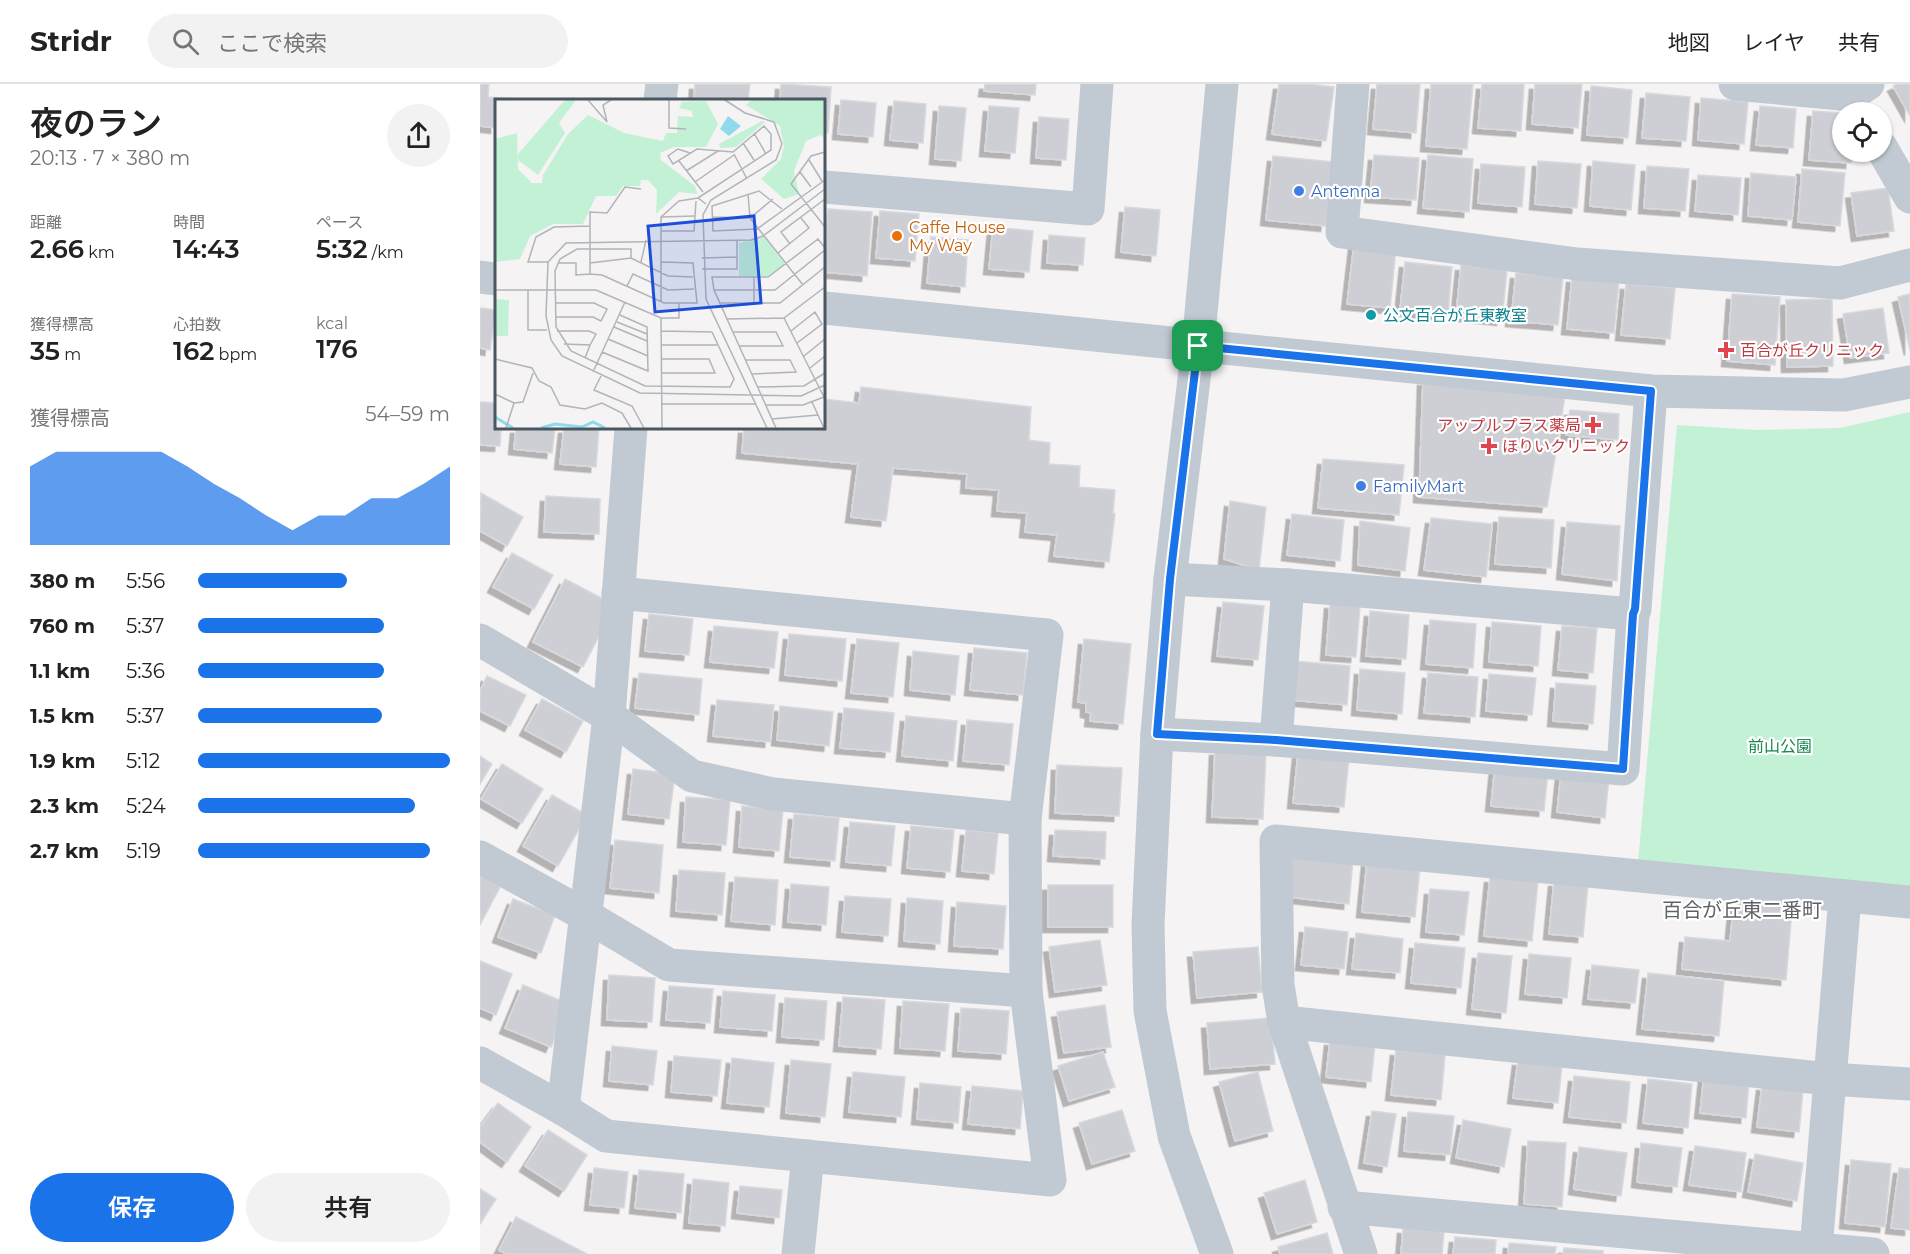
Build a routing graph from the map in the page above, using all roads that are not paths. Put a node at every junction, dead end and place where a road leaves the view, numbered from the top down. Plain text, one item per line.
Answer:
1 (662, 84) edge
2 (1097, 84) edge
3 (1222, 84) edge
4 (1353, 84) edge
5 (1735, 84) edge
6 (1857, 94) edge
7 (660, 99) edge
8 (1890, 162) edge
9 (825, 187) edge
10 (1910, 197) edge
11 (1910, 265) edge
12 (480, 278) edge
13 (495, 279) edge
14 (825, 308) edge
15 (1198, 346) junction
16 (1910, 382) edge
17 (1651, 391) junction
18 (631, 429) edge
19 (1170, 579) junction
20 (1288, 585) junction
21 (618, 593) junction
22 (1633, 614) junction
23 (480, 640) edge
24 (609, 716) junction
25 (1157, 734) junction
26 (1276, 740) junction
27 (1025, 819) junction
28 (480, 857) edge
29 (1845, 897) junction
30 (1910, 902) edge
31 (585, 915) junction
32 (1026, 992) junction
33 (1284, 1022) junction
34 (480, 1063) edge
35 (1829, 1079) junction
36 (1910, 1084) edge
37 (563, 1109) junction
38 (808, 1156) junction
39 (1344, 1207) junction
40 (1816, 1249) junction
41 (798, 1254) edge
42 (1216, 1254) edge
43 (1361, 1254) edge
44 (1873, 1254) edge

1 - 7 street
2 - 9 street
3 - 15 street
4 - 11 street
5 - 6 street
8 - 10 street
12 - 13 street
14 - 15 street
15 - 17 street
15 - 19 street
16 - 17 street
17 - 22 street
18 - 21 street
19 - 20 street
19 - 25 street
20 - 22 street
20 - 26 street
21 - 24 street
21 - 27 street
22 - 26 street
23 - 24 street
24 - 27 street
24 - 31 street
25 - 26 street
25 - 42 street
27 - 32 street
28 - 31 street
29 - 30 street
29 - 33 street
29 - 35 street
31 - 32 street
31 - 37 street
32 - 38 street
33 - 35 street
33 - 39 street
34 - 37 street
35 - 36 street
35 - 40 street
37 - 38 street
38 - 41 street
39 - 40 street
39 - 43 street
40 - 44 street

